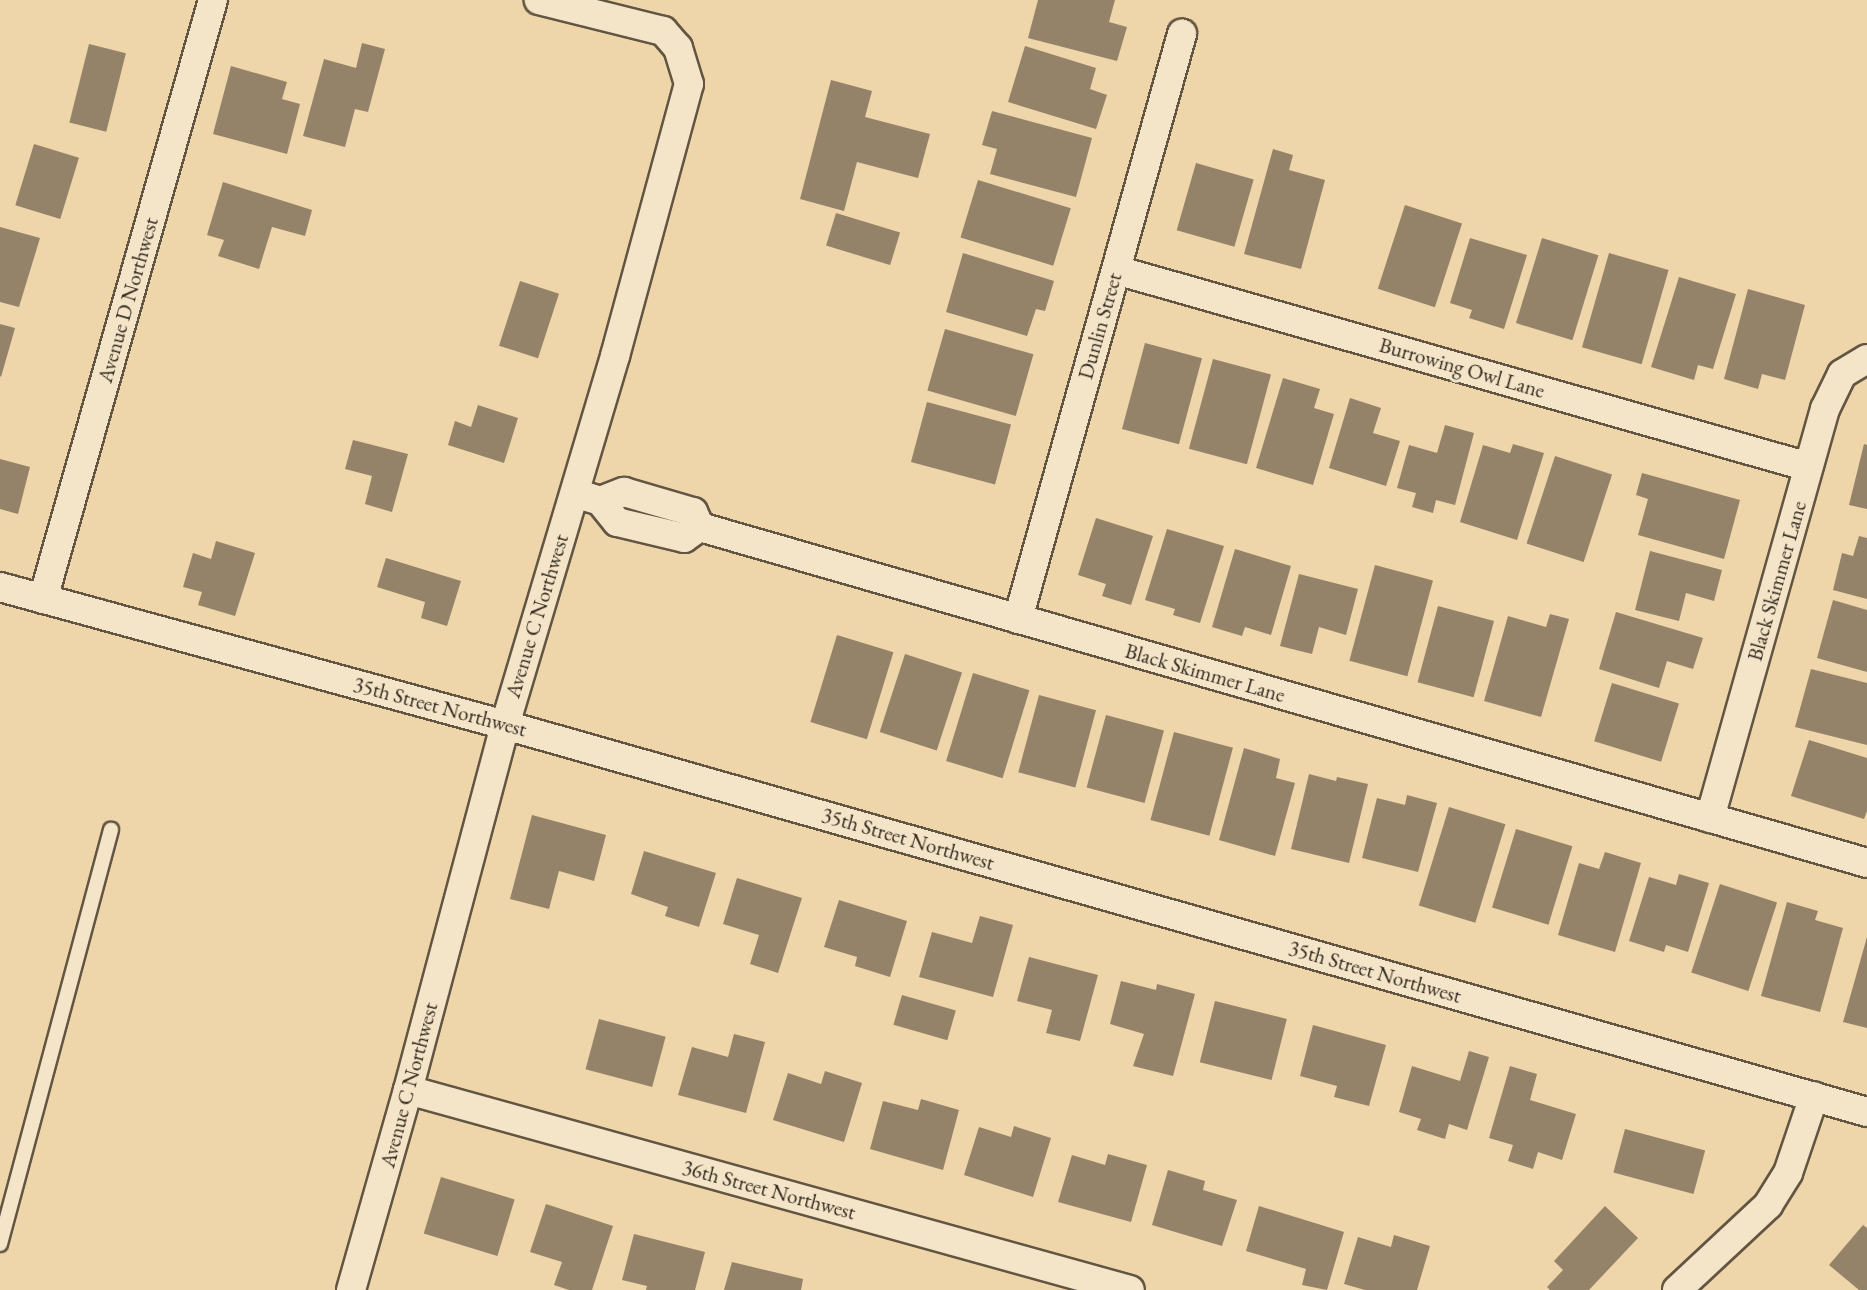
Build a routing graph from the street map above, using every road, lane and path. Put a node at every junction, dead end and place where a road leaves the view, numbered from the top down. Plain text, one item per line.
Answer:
1 (213, 0) edge
2 (539, 0) edge
3 (1182, 34) dead end
4 (1116, 270) junction
5 (1867, 359) edge
6 (1809, 467) junction
7 (587, 497) junction
8 (0, 587) edge
9 (43, 599) junction
10 (1018, 619) junction
11 (505, 725) junction
12 (1710, 818) junction
13 (111, 830) dead end
14 (1867, 863) edge
15 (408, 1090) junction
16 (1814, 1096) junction
17 (1867, 1112) edge
18 (0, 1244) edge
19 (351, 1290) edge
20 (1130, 1290) edge
21 (1677, 1290) edge

1 - 9 street, Avenue D Northwest
2 - 7 street, Avenue C Northwest
3 - 4 street, Dunlin Street
4 - 6 street, Burrowing Owl Lane
4 - 10 street, Dunlin Street
5 - 6 street, Black Skimmer Lane
6 - 12 street, Black Skimmer Lane
7 - 10 street, Black Skimmer Lane
7 - 11 street, Avenue C Northwest
8 - 9 street, 35th Street Northwest
9 - 11 street, 35th Street Northwest
10 - 12 street, Black Skimmer Lane
11 - 15 street, Avenue C Northwest
11 - 16 street, 35th Street Northwest
12 - 14 street, Black Skimmer Lane
13 - 18 lane
15 - 19 street, Avenue C Northwest
15 - 20 street, 36th Street Northwest
16 - 17 street, 35th Street Northwest
16 - 21 street

